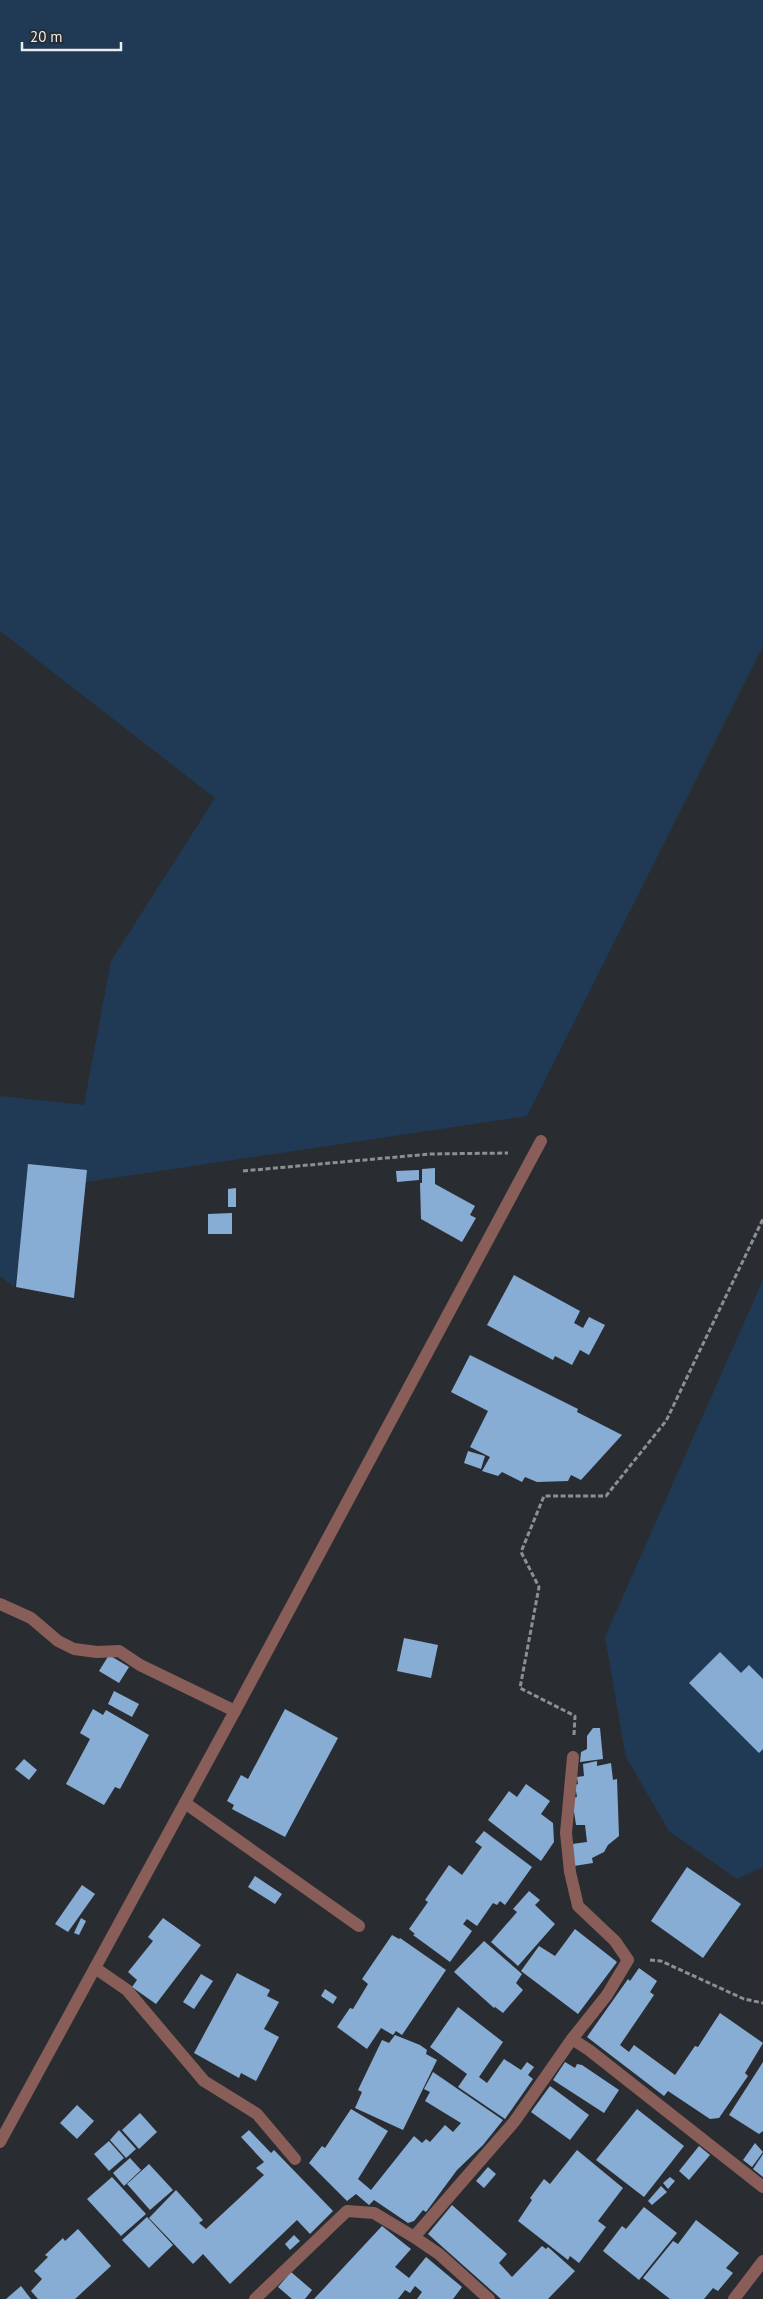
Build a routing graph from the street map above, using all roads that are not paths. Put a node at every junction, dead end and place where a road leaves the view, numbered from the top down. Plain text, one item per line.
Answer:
1 (541, 1141) dead end
2 (0, 1604) edge
3 (235, 1711) junction
4 (573, 1757) road end
5 (185, 1803) junction
6 (358, 1926) dead end
7 (95, 1968) junction
8 (572, 2039) junction
9 (0, 2142) edge
10 (295, 2159) dead end
11 (763, 2187) edge
12 (414, 2237) junction
13 (763, 2261) edge
14 (255, 2299) edge
15 (489, 2299) edge
16 (734, 2299) edge

1 - 3 street
2 - 3 street
3 - 5 street
4 - 8 street
5 - 6 street
5 - 7 street
7 - 9 street
7 - 10 street
8 - 11 street
8 - 12 street
12 - 14 street
12 - 15 street
13 - 16 street

